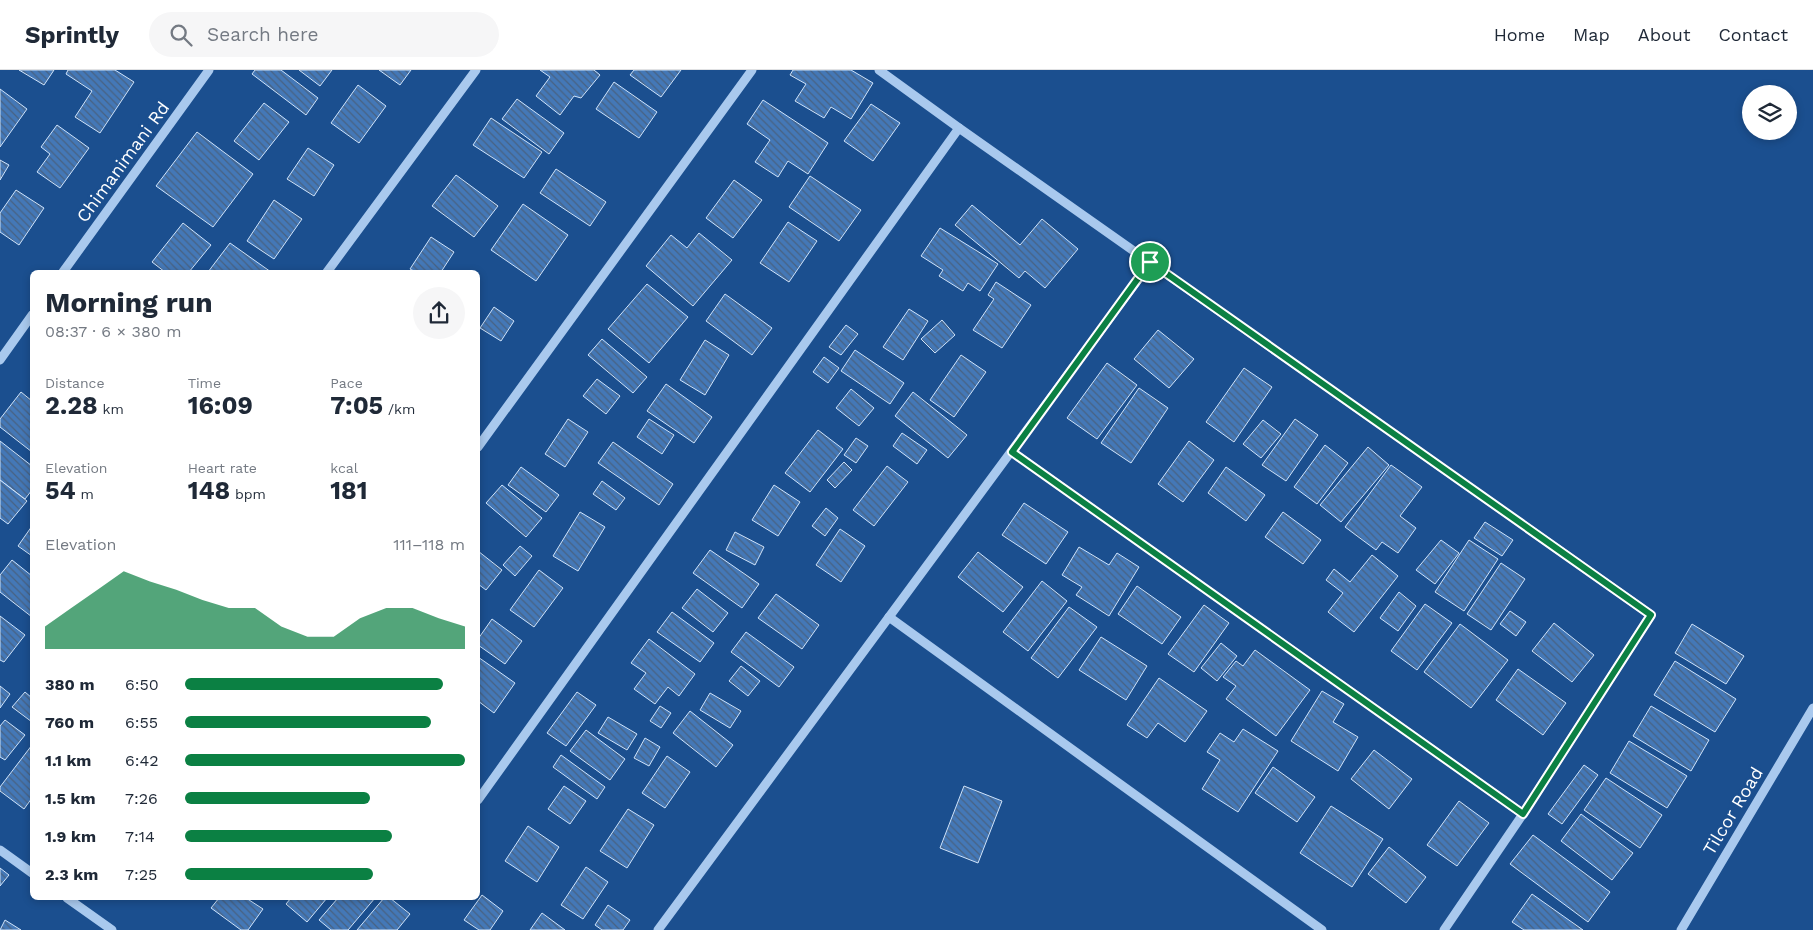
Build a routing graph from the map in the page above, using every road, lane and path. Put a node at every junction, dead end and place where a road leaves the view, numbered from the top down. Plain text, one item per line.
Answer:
1 (209, 70) edge
2 (476, 70) edge
3 (752, 70) edge
4 (879, 70) edge
5 (959, 128) junction
6 (1150, 262) junction
7 (64, 270) edge
8 (328, 270) edge
9 (30, 318) edge
10 (0, 360) edge
11 (480, 444) edge
12 (1012, 452) junction
13 (889, 617) junction
14 (1813, 708) edge
15 (480, 797) edge
16 (1523, 814) junction
17 (0, 850) edge
18 (30, 872) edge
19 (69, 900) edge
20 (112, 930) edge
21 (658, 930) edge
22 (1322, 930) edge
23 (1444, 930) edge
24 (1681, 930) edge

1 - 7 street, Chimanimani Rd
2 - 8 street
3 - 11 street
4 - 5 street
5 - 6 street
5 - 15 street
6 - 12 street
6 - 16 street
9 - 10 street
12 - 13 street
12 - 16 street
13 - 21 street
13 - 22 street
14 - 24 street, Tilcor Road
16 - 23 street
17 - 18 street
19 - 20 street

